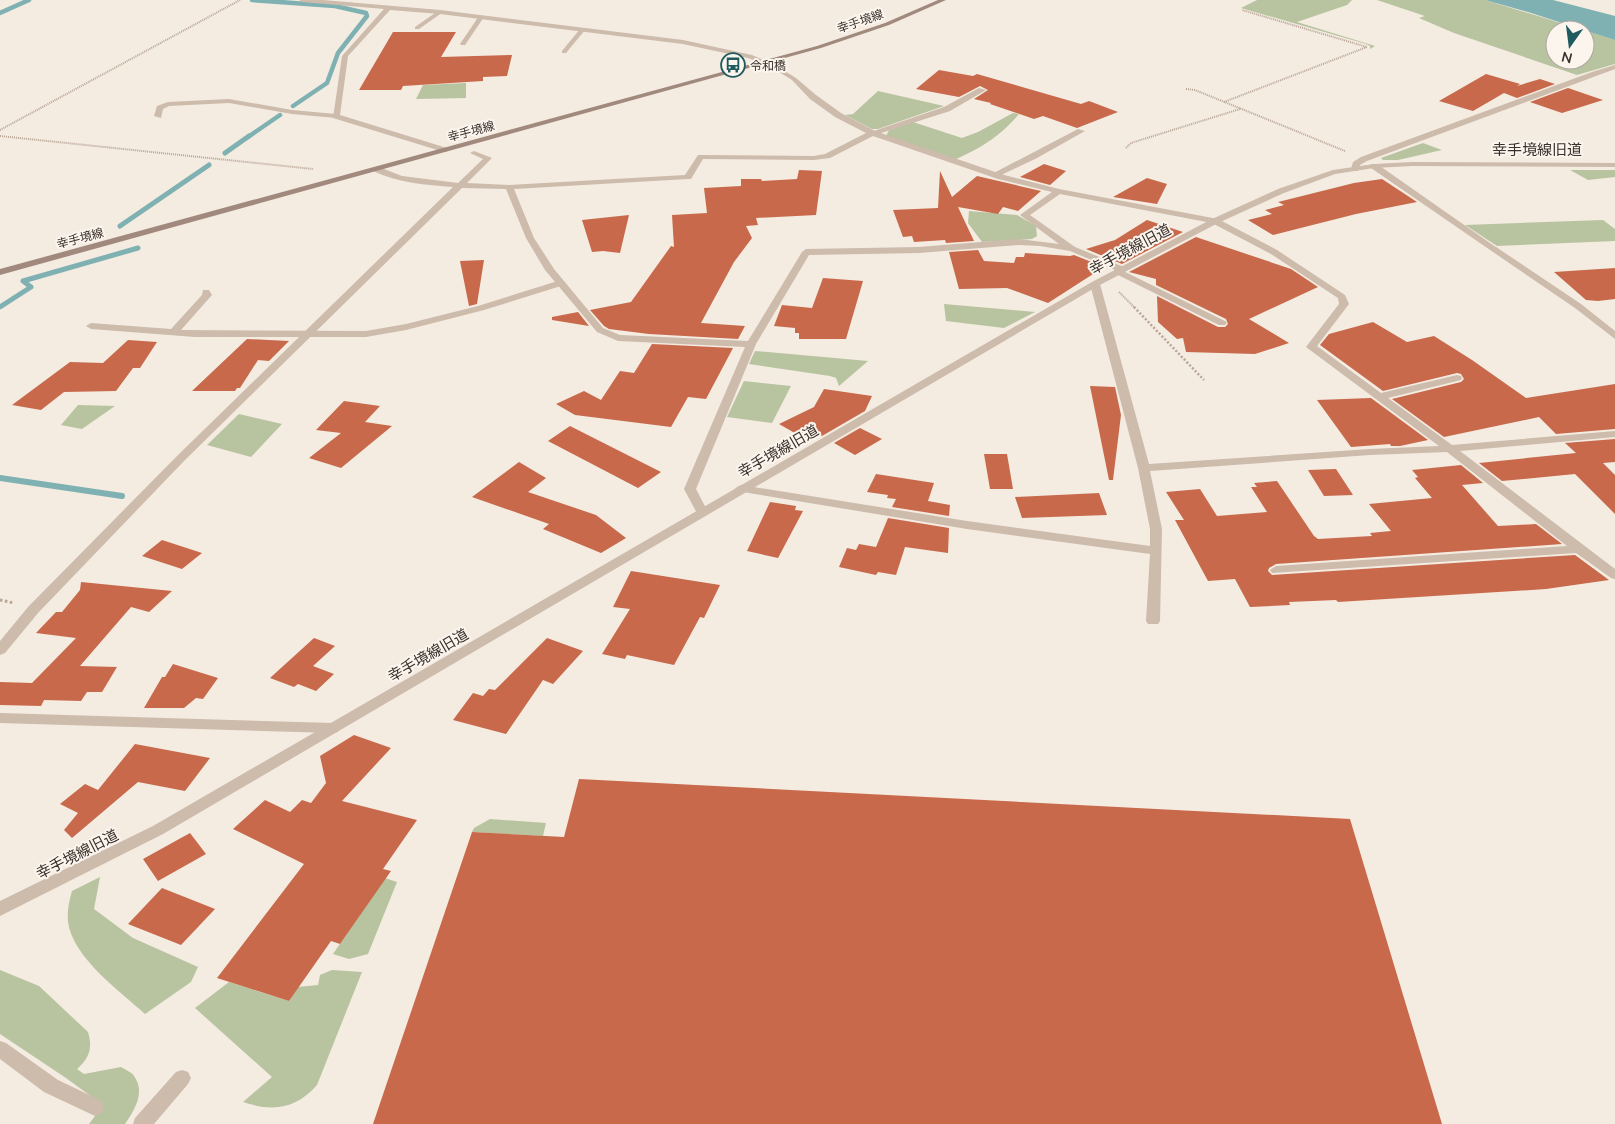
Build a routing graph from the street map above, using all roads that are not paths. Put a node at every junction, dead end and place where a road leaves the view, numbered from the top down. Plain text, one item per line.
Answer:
1 (302, 0) edge
2 (943, 0) edge
3 (389, 7) junction
4 (440, 12) junction
5 (481, 17) junction
6 (417, 28) dead end
7 (582, 30) junction
8 (463, 44) dead end
9 (564, 52) dead end
10 (765, 62) junction
11 (1615, 67) edge
12 (982, 90) dead end
13 (158, 116) dead end
14 (336, 116) junction
15 (1081, 131) dead end
16 (872, 133) junction
17 (444, 150) junction
18 (474, 153) dead end
19 (1369, 163) junction
20 (1615, 164) edge
21 (376, 169) junction
22 (994, 175) junction
23 (461, 185) junction
24 (509, 187) junction
25 (1059, 191) junction
26 (1215, 221) junction
27 (1072, 249) junction
28 (1119, 270) junction
29 (0, 272) edge
30 (561, 283) junction
31 (1095, 284) junction
32 (206, 292) dead end
33 (1222, 322) dead end
34 (91, 326) dead end
35 (173, 333) junction
36 (309, 336) junction
37 (1615, 336) edge
38 (751, 344) junction
39 (1457, 378) dead end
40 (1380, 397) junction
41 (1615, 434) edge
42 (1450, 449) junction
43 (1144, 468) junction
44 (742, 489) junction
45 (702, 512) junction
46 (1579, 549) junction
47 (1156, 551) junction
48 (1276, 570) dead end
49 (1615, 575) edge
50 (1153, 621) dead end
51 (0, 650) edge
52 (0, 718) edge
53 (333, 728) junction
54 (0, 909) edge
55 (0, 1049) edge
56 (182, 1078) dead end
57 (95, 1107) dead end
58 (142, 1124) edge

1 - 3 street
2 - 10 main road, 幸手境線
3 - 4 street
3 - 14 street
4 - 5 street
4 - 6 street
5 - 7 street
5 - 8 street
7 - 9 street
7 - 10 street
10 - 16 street
10 - 17 main road, 幸手境線
11 - 19 street
12 - 16 street
13 - 14 street
14 - 17 street
15 - 22 street
16 - 22 street
16 - 24 street
17 - 21 main road, 幸手境線
18 - 23 street
19 - 20 street, 幸手境線旧道
19 - 26 street, 幸手境線旧道
19 - 37 street
21 - 23 street
21 - 29 main road, 幸手境線
22 - 25 street
23 - 24 street
23 - 36 street
24 - 30 street
25 - 26 street
25 - 27 street
26 - 28 street, 幸手境線旧道
26 - 40 street
27 - 28 street
27 - 38 street
28 - 31 street, 幸手境線旧道
28 - 33 street
30 - 36 street
30 - 38 street
31 - 43 street
31 - 44 street, 幸手境線旧道
32 - 35 street
34 - 35 street
35 - 36 street
36 - 51 street
38 - 45 street
39 - 40 street
40 - 42 street
41 - 42 street
42 - 43 street
42 - 46 street
43 - 47 street
44 - 45 street, 幸手境線旧道
44 - 47 street
45 - 53 street, 幸手境線旧道
46 - 48 street
46 - 49 street
47 - 50 street
52 - 53 street
53 - 54 street, 幸手境線旧道
55 - 57 street
56 - 58 street

